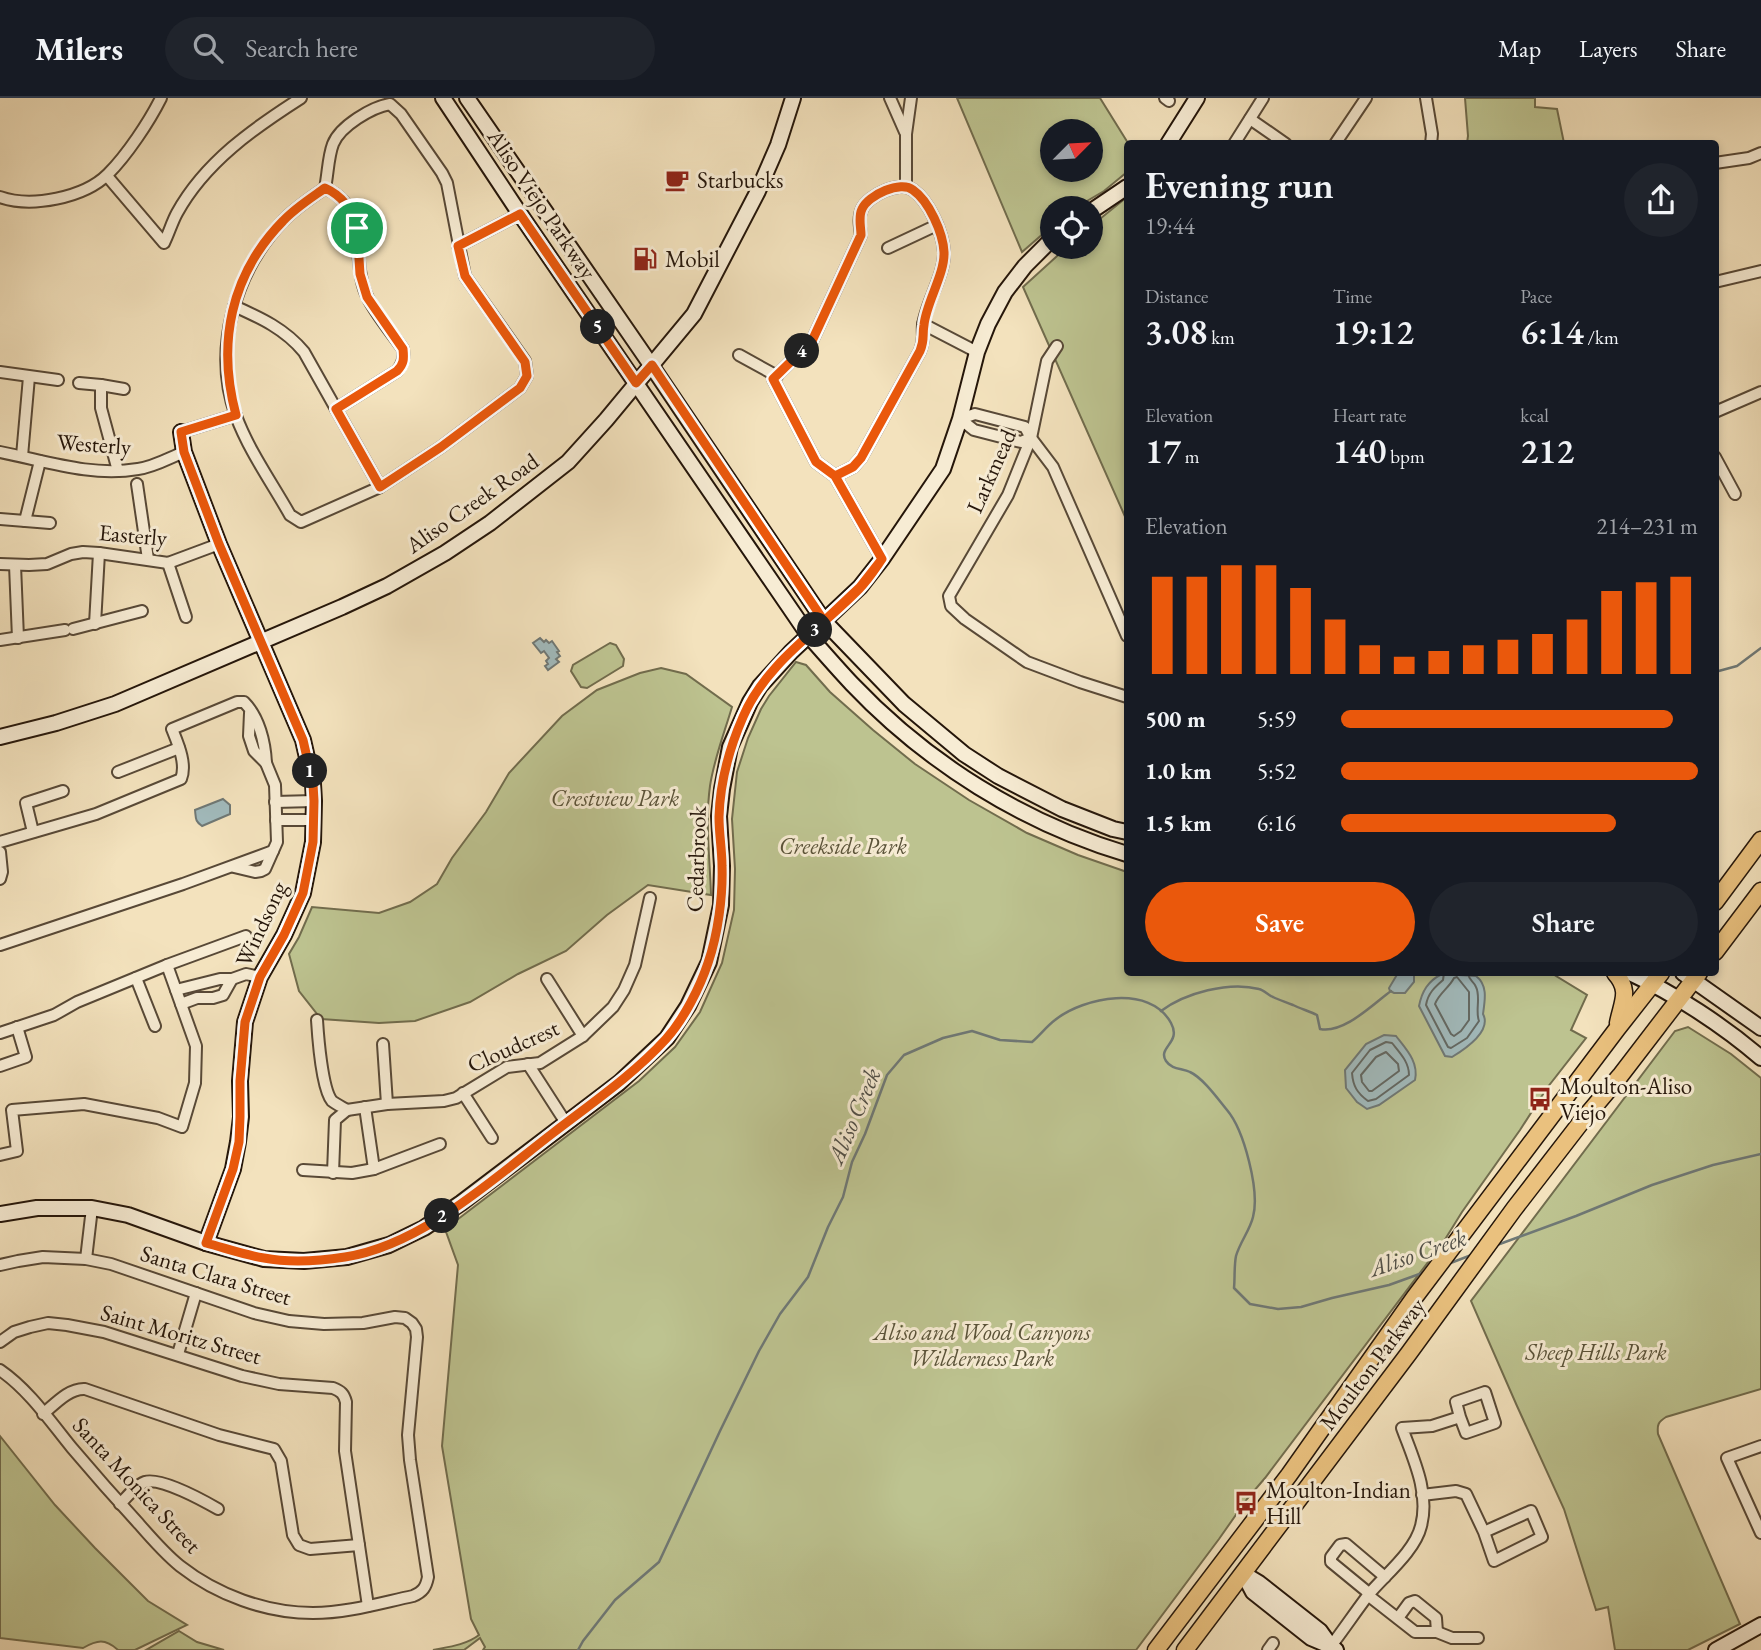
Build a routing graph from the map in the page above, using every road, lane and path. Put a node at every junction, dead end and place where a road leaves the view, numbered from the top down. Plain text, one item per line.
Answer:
1 (161, 98) edge
2 (301, 98) edge
3 (443, 98) edge
4 (467, 98) edge
5 (793, 98) edge
6 (890, 98) edge
7 (911, 98) edge
8 (1197, 98) edge
9 (1263, 98) edge
10 (1366, 98) edge
11 (1426, 98) edge
12 (1250, 119) junction
13 (906, 134) junction
14 (1171, 140) edge
15 (1237, 140) edge
16 (1280, 140) edge
17 (1338, 140) edge
18 (1431, 140) edge
19 (1761, 153) edge
20 (1719, 162) edge
21 (490, 167) junction
22 (107, 176) junction
23 (906, 186) junction
24 (325, 188) junction
25 (1124, 189) edge
26 (0, 197) edge
27 (1103, 203) edge
28 (520, 214) junction
29 (937, 225) junction
30 (559, 233) junction
31 (458, 246) junction
32 (888, 248) dead end
33 (1040, 251) edge
34 (1761, 271) edge
35 (1719, 281) edge
36 (234, 306) junction
37 (923, 324) junction
38 (1057, 346) dead end
39 (977, 352) junction
40 (740, 355) dead end
41 (652, 365) junction
42 (0, 372) edge
43 (29, 377) junction
44 (776, 377) junction
45 (58, 380) dead end
46 (79, 383) dead end
47 (636, 383) junction
48 (100, 385) junction
49 (124, 389) dead end
50 (1761, 392) edge
51 (336, 409) junction
52 (1719, 410) edge
53 (236, 415) junction
54 (960, 419) junction
55 (1011, 424) junction
56 (181, 432) joint
57 (1031, 438) junction
58 (1007, 439) junction
59 (0, 452) edge
60 (184, 452) junction
61 (22, 457) junction
62 (40, 461) junction
63 (1719, 464) edge
64 (118, 471) junction
65 (835, 476) junction
66 (137, 484) dead end
67 (380, 487) junction
68 (1735, 494) dead end
69 (0, 519) edge
70 (25, 521) junction
71 (50, 523) dead end
72 (219, 544) junction
73 (99, 552) junction
74 (148, 559) junction
75 (882, 559) junction
76 (168, 563) junction
77 (0, 564) edge
78 (15, 565) junction
79 (142, 611) dead end
80 (186, 617) dead end
81 (824, 621) junction
82 (95, 624) junction
83 (1124, 629) edge
84 (809, 636) junction
85 (18, 638) junction
86 (0, 640) edge
87 (261, 641) junction
88 (1124, 696) edge
89 (0, 737) edge
90 (179, 748) junction
91 (118, 772) dead end
92 (63, 791) dead end
93 (314, 801) junction
94 (275, 802) junction
95 (276, 820) junction
96 (314, 820) junction
97 (1124, 831) edge
98 (33, 832) junction
99 (1761, 840) edge
100 (0, 842) edge
101 (0, 852) edge
102 (1124, 853) edge
103 (0, 879) edge
104 (1761, 891) edge
105 (1719, 897) edge
106 (650, 898) dead end
107 (246, 936) dead end
108 (0, 945) edge
109 (1719, 947) edge
110 (167, 965) junction
111 (1618, 976) edge
112 (1692, 976) edge
113 (260, 977) junction
114 (136, 978) junction
115 (1657, 978) edge
116 (232, 979) junction
117 (547, 979) dead end
118 (176, 990) junction
119 (1679, 1000) junction
120 (181, 1004) junction
121 (317, 1020) dead end
122 (155, 1026) dead end
123 (17, 1027) junction
124 (1761, 1028) edge
125 (1617, 1029) junction
126 (0, 1033) edge
127 (583, 1036) junction
128 (383, 1044) dead end
129 (1761, 1058) edge
130 (528, 1065) junction
131 (0, 1066) edge
132 (463, 1093) junction
133 (387, 1104) junction
134 (365, 1107) junction
135 (346, 1110) junction
136 (566, 1123) junction
137 (492, 1138) dead end
138 (440, 1144) dead end
139 (0, 1155) edge
140 (374, 1169) junction
141 (303, 1170) dead end
142 (333, 1173) junction
143 (92, 1208) junction
144 (0, 1214) edge
145 (206, 1243) junction
146 (86, 1259) junction
147 (0, 1265) edge
148 (196, 1293) junction
149 (0, 1342) edge
150 (178, 1354) junction
151 (0, 1370) edge
152 (43, 1414) junction
153 (1460, 1417) dead end
154 (1761, 1446) edge
155 (1289, 1475) junction
156 (1422, 1495) junction
157 (120, 1504) junction
158 (218, 1509) dead end
159 (1484, 1532) junction
160 (1761, 1533) edge
161 (359, 1545) junction
162 (1243, 1573) junction
163 (1385, 1577) junction
164 (423, 1589) joint
165 (1369, 1595) junction
166 (368, 1606) junction
167 (1398, 1618) junction
168 (1180, 1619) junction
169 (1761, 1625) edge
170 (1437, 1632) junction
171 (1478, 1638) dead end
172 (1334, 1648) edge
173 (1156, 1650) edge
174 (1185, 1650) edge
175 (1716, 1650) edge

1 - 22 street
2 - 22 street
3 - 21 main road, Aliso Viejo Parkway
4 - 30 main road, Aliso Viejo Parkway
5 - 41 main road, Aliso Creek Road
6 - 13 street
7 - 13 street
8 - 14 main road
9 - 12 street
10 - 17 street
11 - 18 street
12 - 15 street
12 - 16 street
13 - 23 street
19 - 20 street
21 - 28 main road, Aliso Viejo Parkway
21 - 30 main road
22 - 26 street
23 - 29 street
23 - 44 street
24 - 31 street
24 - 36 street
24 - 51 street
25 - 27 main road
28 - 31 street
28 - 47 main road, Aliso Viejo Parkway
29 - 32 street
29 - 37 street
30 - 41 main road, Aliso Viejo Parkway
31 - 67 street
33 - 39 main road, Cedarbrook
34 - 35 street
36 - 51 street
36 - 53 street
37 - 39 street
37 - 65 street
38 - 57 street, Larkmead
39 - 54 main road, Cedarbrook
40 - 44 street
41 - 47 main road, Aliso Creek Road
41 - 81 main road, Aliso Viejo Parkway
42 - 43 street
43 - 45 street
43 - 61 street
44 - 65 street
46 - 48 street
47 - 84 main road, Aliso Viejo Parkway
47 - 87 main road, Aliso Creek Road
48 - 49 street
48 - 64 street
50 - 52 street
51 - 67 street
53 - 56 street
53 - 67 street
54 - 55 street
54 - 58 street
54 - 75 main road, Cedarbrook
55 - 57 street
55 - 58 street
56 - 60 main road, Windsong
57 - 58 street
57 - 83 street
57 - 88 street, Larkmead
59 - 61 street, Westerly
60 - 64 street, Westerly
60 - 72 main road, Windsong
61 - 62 street, Westerly
62 - 64 street, Westerly
62 - 70 street
63 - 68 street
65 - 75 street
66 - 74 street
69 - 70 street
70 - 71 street
72 - 76 street, Easterly
72 - 87 main road, Windsong
73 - 74 street, Easterly
73 - 78 street, Easterly
73 - 82 street
74 - 76 street, Easterly
75 - 81 main road, Cedarbrook
76 - 80 street
77 - 78 street, Easterly
78 - 85 street
79 - 82 street
81 - 84 main road, Cedarbrook
81 - 97 main road, Aliso Viejo Parkway
82 - 85 street
84 - 102 main road, Aliso Viejo Parkway
84 - 136 main road, Cedarbrook
85 - 86 street
87 - 89 main road, Aliso Creek Road
87 - 93 main road, Windsong
90 - 91 street
90 - 94 street
90 - 98 street
92 - 98 street
93 - 94 street
93 - 96 main road, Windsong
94 - 95 street
95 - 96 street
95 - 108 street
96 - 113 main road, Windsong
98 - 100 street
99 - 105 main road
101 - 103 street
104 - 109 main road
106 - 127 street, Cloudcrest
107 - 110 street
110 - 114 street
110 - 118 street
111 - 125 main road
112 - 119 main road, Moulton Parkway
112 - 124 main road
113 - 116 street
113 - 145 main road, Windsong
114 - 122 street
114 - 123 street
115 - 119 main road
115 - 125 main road, Moulton Parkway
116 - 118 street
116 - 120 street
117 - 127 street
118 - 120 street
119 - 129 main road
119 - 162 main road, Moulton Parkway
120 - 139 street
121 - 135 street
123 - 126 street
123 - 131 street
125 - 155 main road, Moulton Parkway
127 - 130 street, Cloudcrest
128 - 133 street
130 - 132 street, Cloudcrest
130 - 136 street
132 - 133 street, Cloudcrest
132 - 137 street
133 - 134 street, Cloudcrest
134 - 135 street, Cloudcrest
134 - 140 street
135 - 142 street
136 - 145 main road, Cedarbrook
138 - 140 street
140 - 142 street
141 - 142 street
143 - 144 main road, Cedarbrook
143 - 145 main road, Cedarbrook
143 - 146 street
146 - 147 street, Santa Clara Street
146 - 148 street, Santa Clara Street
148 - 150 street
148 - 164 street, Santa Clara Street
149 - 150 street, Saint Moritz Street
150 - 161 street, Saint Moritz Street
151 - 152 street, Santa Monica Street
152 - 157 street, Santa Monica Street
152 - 161 street
153 - 156 street
154 - 160 street
155 - 162 main road
155 - 168 main road, Moulton Parkway
156 - 159 street
156 - 163 street
157 - 158 street
157 - 166 street, Santa Monica Street
159 - 159 street
161 - 166 street
162 - 168 main road
162 - 172 main road
162 - 174 main road, Moulton Parkway
163 - 165 street
163 - 165 street
164 - 166 street, Santa Monica Street
165 - 167 street
165 - 172 street
167 - 170 street
167 - 170 street
168 - 173 main road, Moulton Parkway
169 - 175 main road
170 - 171 street

